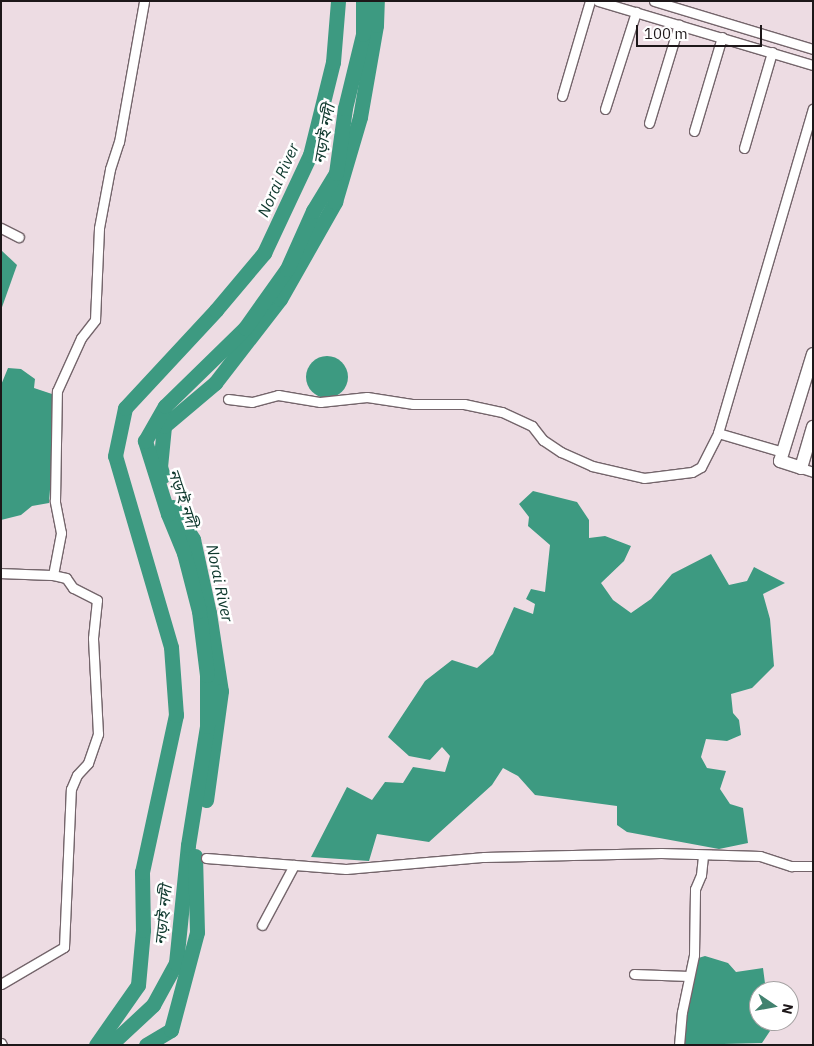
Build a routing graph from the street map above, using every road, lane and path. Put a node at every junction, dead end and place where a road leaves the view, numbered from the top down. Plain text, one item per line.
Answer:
1 (144, 1) edge
2 (590, 1) edge
3 (598, 1) edge
4 (654, 1) edge
5 (636, 12) junction
6 (679, 24) junction
7 (722, 37) junction
8 (813, 49) edge
9 (772, 52) junction
10 (813, 65) edge
11 (562, 96) dead end
12 (605, 109) dead end
13 (813, 109) edge
14 (649, 123) dead end
15 (694, 131) dead end
16 (744, 148) dead end
17 (1, 228) edge
18 (19, 237) dead end
19 (813, 354) edge
20 (228, 399) dead end
21 (813, 427) edge
22 (718, 433) junction
23 (783, 452) junction
24 (807, 470) edge
25 (1, 573) edge
26 (53, 575) junction
27 (703, 854) junction
28 (206, 858) dead end
29 (294, 865) junction
30 (813, 866) edge
31 (262, 925) dead end
32 (634, 974) dead end
33 (689, 976) junction
34 (1, 984) edge
35 (679, 1045) edge

1 - 26 street
2 - 11 street
3 - 5 street
4 - 8 street
5 - 6 street
5 - 12 street
6 - 7 street
6 - 14 street
7 - 9 street
7 - 15 street
9 - 10 street
9 - 16 street
13 - 22 street
17 - 18 street
19 - 23 street
20 - 22 street
21 - 24 street
22 - 23 street
23 - 24 street
25 - 26 street
26 - 34 street
27 - 29 street
27 - 30 street
27 - 33 street
28 - 29 street
29 - 31 street
32 - 33 street
33 - 35 street

